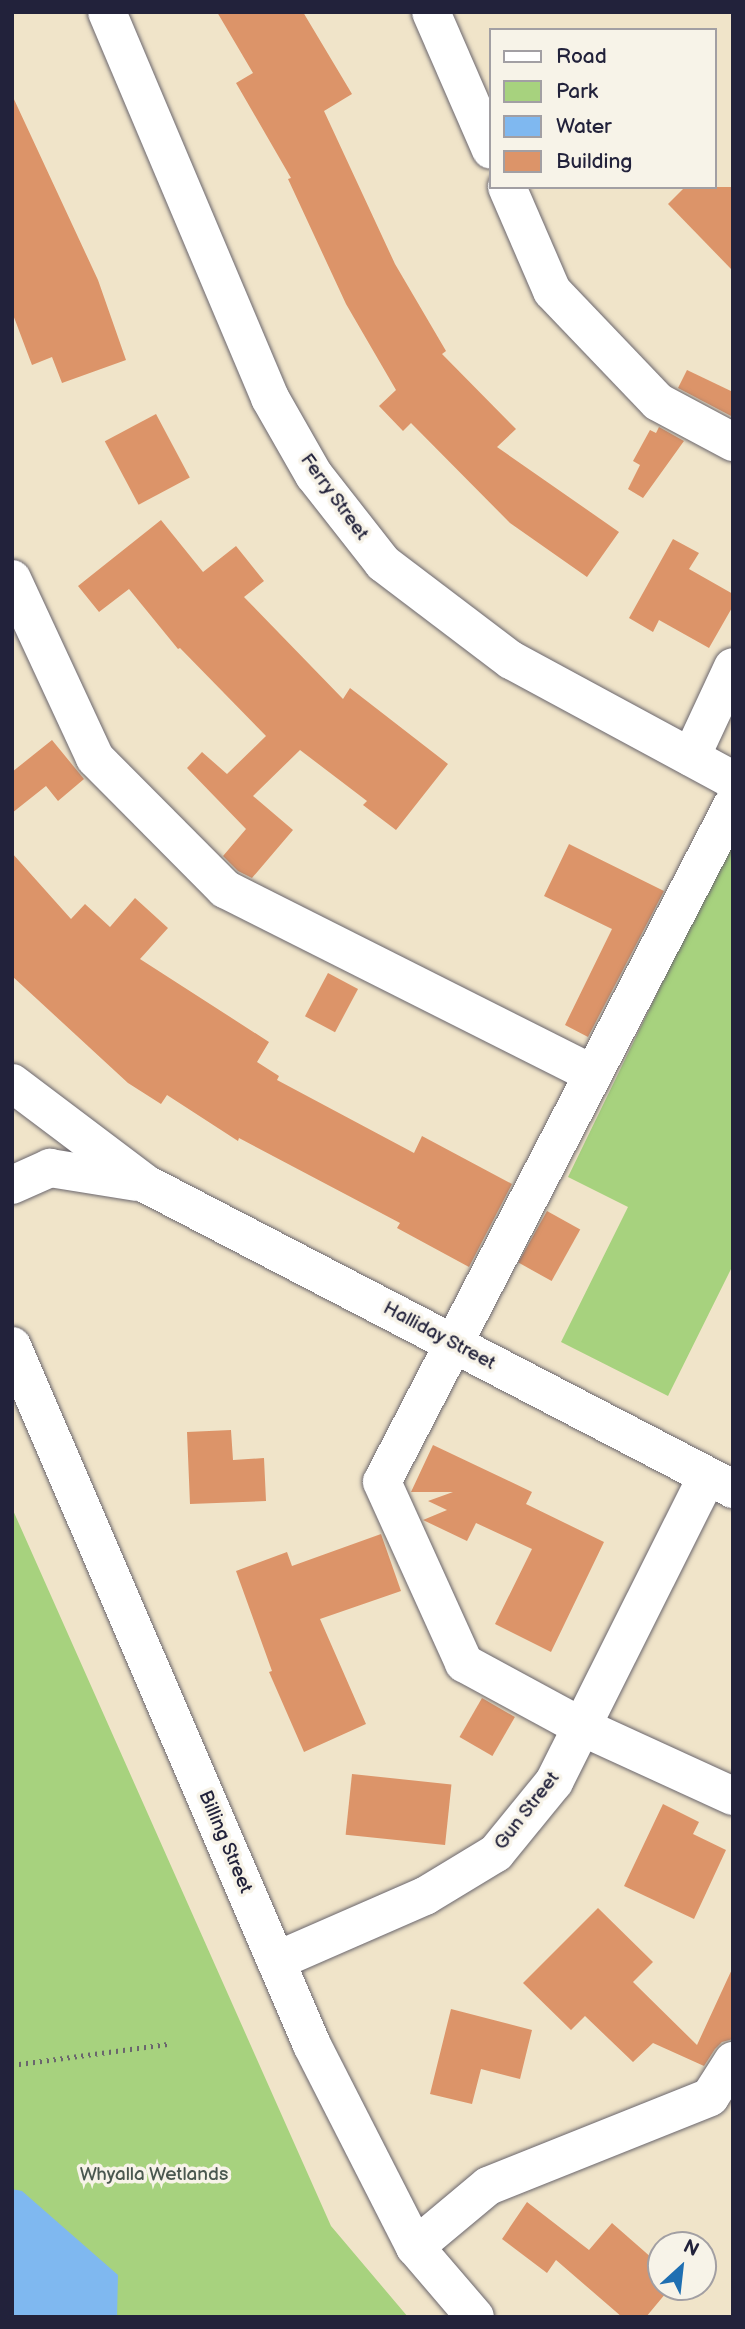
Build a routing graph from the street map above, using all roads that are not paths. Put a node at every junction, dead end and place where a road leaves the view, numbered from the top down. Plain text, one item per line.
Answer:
1 (107, 12) edge
2 (431, 12) edge
3 (490, 148) edge
4 (509, 189) edge
5 (733, 442) edge
6 (12, 579) edge
7 (733, 667) edge
8 (691, 757) junction
9 (733, 780) edge
10 (733, 804) edge
11 (593, 1074) junction
12 (12, 1083) edge
13 (146, 1184) junction
14 (12, 1185) edge
15 (452, 1343) junction
16 (12, 1346) edge
17 (720, 1482) edge
18 (582, 1727) junction
19 (733, 1796) edge
20 (276, 1961) junction
21 (733, 2061) edge
22 (415, 2247) junction
23 (475, 2317) edge

1 - 8 street, Ferry Street
2 - 3 street
4 - 5 street
6 - 11 street
7 - 8 street
8 - 9 street, Ferry Street
10 - 11 street
11 - 15 street
12 - 13 street, Halliday Street
13 - 14 street, Halliday Street
13 - 15 street, Halliday Street
15 - 17 street, Halliday Street
15 - 18 street
16 - 20 street, Billing Street
17 - 18 street, Gun Street
18 - 19 street
18 - 20 street, Gun Street
20 - 22 street, Billing Street
21 - 22 street
22 - 23 street, Billing Street

